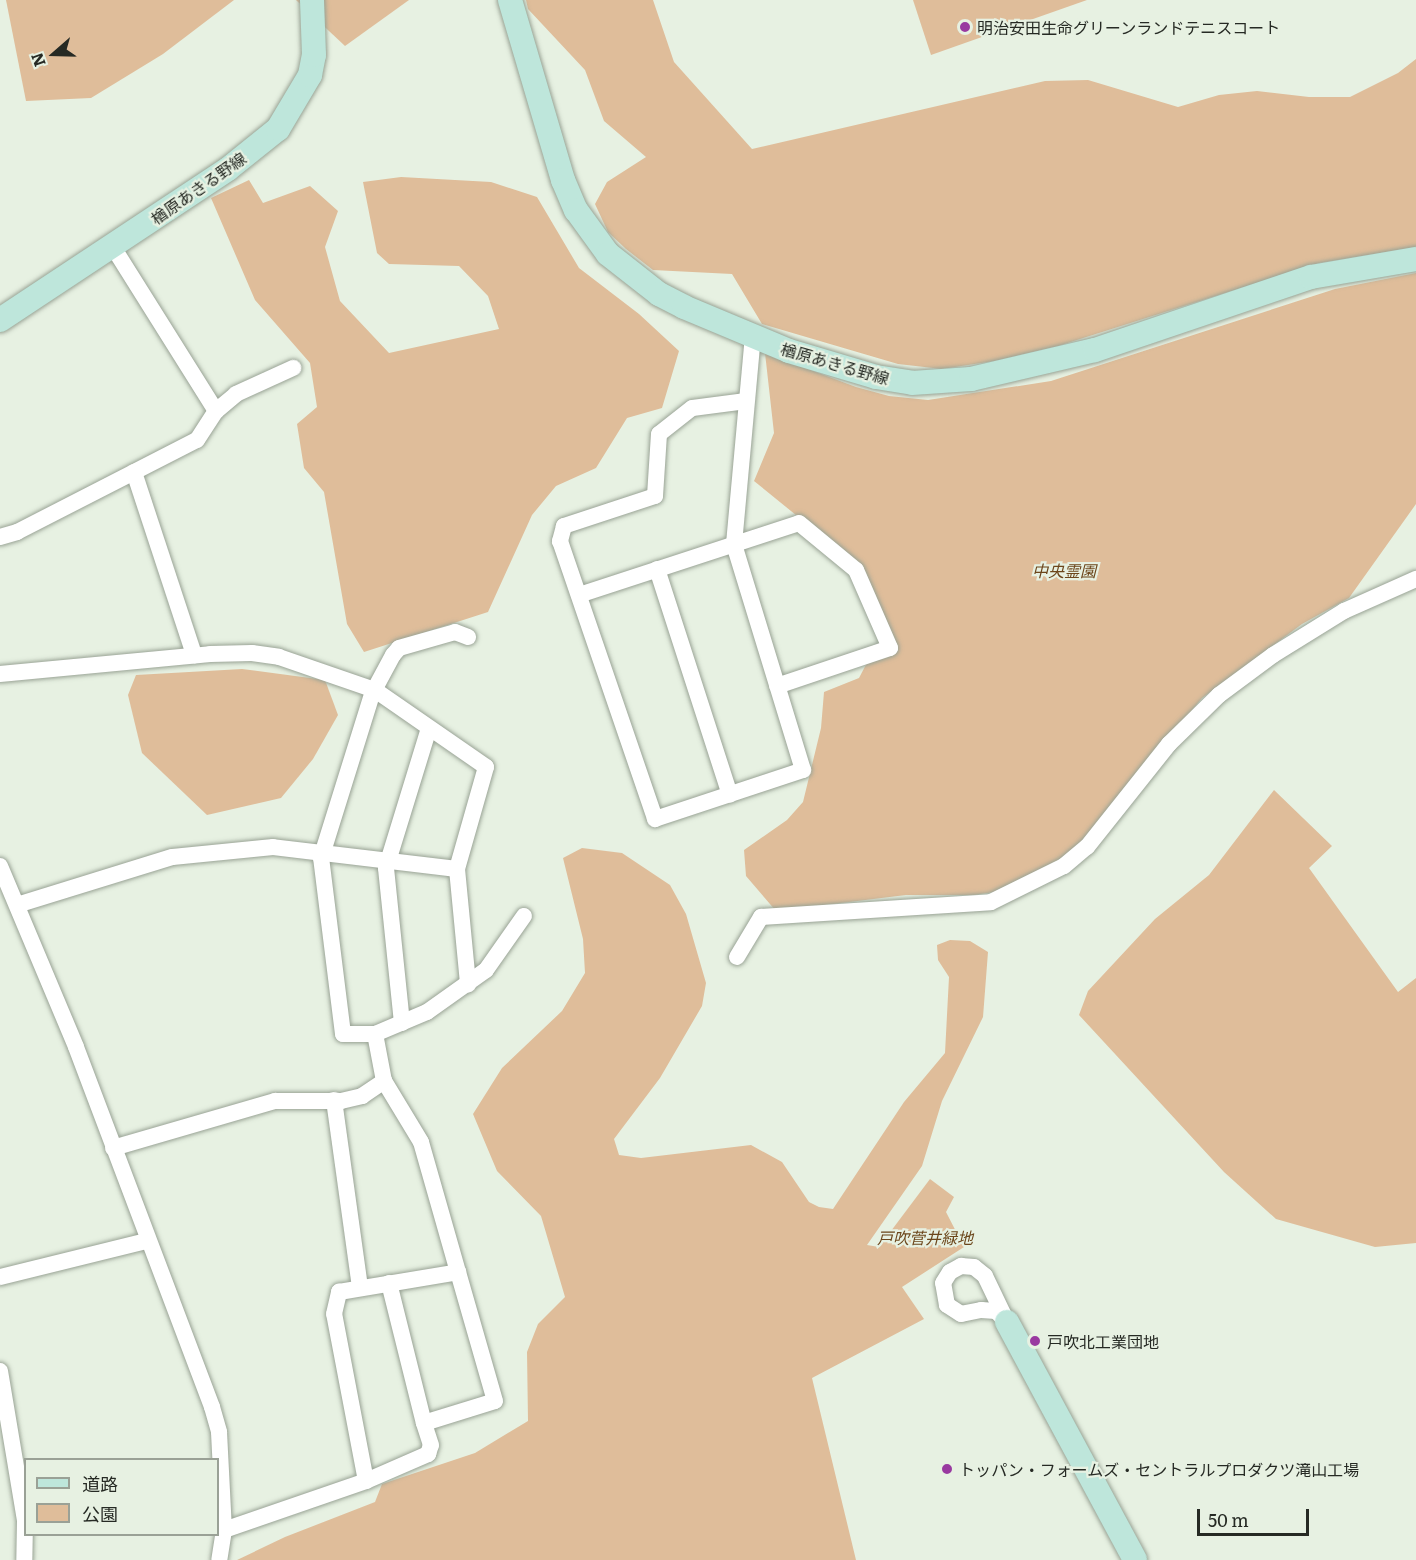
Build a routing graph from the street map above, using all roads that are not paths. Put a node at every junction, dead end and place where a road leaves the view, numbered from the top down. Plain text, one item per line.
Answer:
1 (312, 0) edge
2 (510, 0) edge
3 (113, 247) junction
4 (1416, 259) edge
5 (0, 320) edge
6 (753, 335) junction
7 (293, 368) dead end
8 (746, 401) junction
9 (216, 411) junction
10 (134, 472) junction
11 (0, 537) edge
12 (734, 544) junction
13 (657, 570) junction
14 (1416, 579) edge
15 (579, 595) junction
16 (468, 637) dead end
17 (194, 655) junction
18 (0, 674) edge
19 (777, 687) junction
20 (375, 690) junction
21 (429, 728) junction
22 (730, 795) junction
23 (322, 853) junction
24 (388, 861) junction
25 (0, 866) edge
26 (457, 869) junction
27 (17, 905) junction
28 (524, 916) dead end
29 (737, 957) dead end
30 (468, 984) junction
31 (402, 1023) junction
32 (375, 1034) junction
33 (384, 1081) junction
34 (334, 1100) junction
35 (113, 1148) junction
36 (147, 1241) junction
37 (458, 1272) junction
38 (0, 1277) edge
39 (389, 1283) junction
40 (360, 1287) junction
41 (1007, 1322) dead end
42 (0, 1371) edge
43 (424, 1423) junction
44 (366, 1481) junction
45 (24, 1515) edge
46 (224, 1530) junction
47 (25, 1536) edge
48 (24, 1560) edge
49 (219, 1560) edge
50 (1135, 1560) edge

1 - 3 main road, 楢原あきる野線
2 - 6 main road, 楢原あきる野線
3 - 5 main road, 楢原あきる野線
3 - 9 street
4 - 6 main road, 楢原あきる野線
6 - 8 street
7 - 9 street
8 - 12 street
8 - 15 street
9 - 10 street
10 - 11 street
10 - 17 street
12 - 13 street
12 - 19 street
12 - 19 street
13 - 15 street
13 - 22 street
14 - 29 street
15 - 22 street
16 - 20 street
17 - 18 street
17 - 20 street
19 - 22 street
20 - 21 street
20 - 23 street
21 - 24 street
21 - 26 street
23 - 24 street
23 - 27 street
23 - 32 street
24 - 26 street
24 - 31 street
25 - 27 street
26 - 30 street
27 - 35 street
28 - 30 street
30 - 31 street
31 - 32 street
32 - 33 street
33 - 34 street
33 - 37 street
34 - 35 street
34 - 40 street
35 - 36 street
36 - 38 street
36 - 46 street
37 - 39 street
37 - 43 street
39 - 40 street
39 - 43 street
40 - 44 street
41 - 50 main road
42 - 45 street
43 - 44 street
44 - 46 street
46 - 49 street
47 - 48 street

